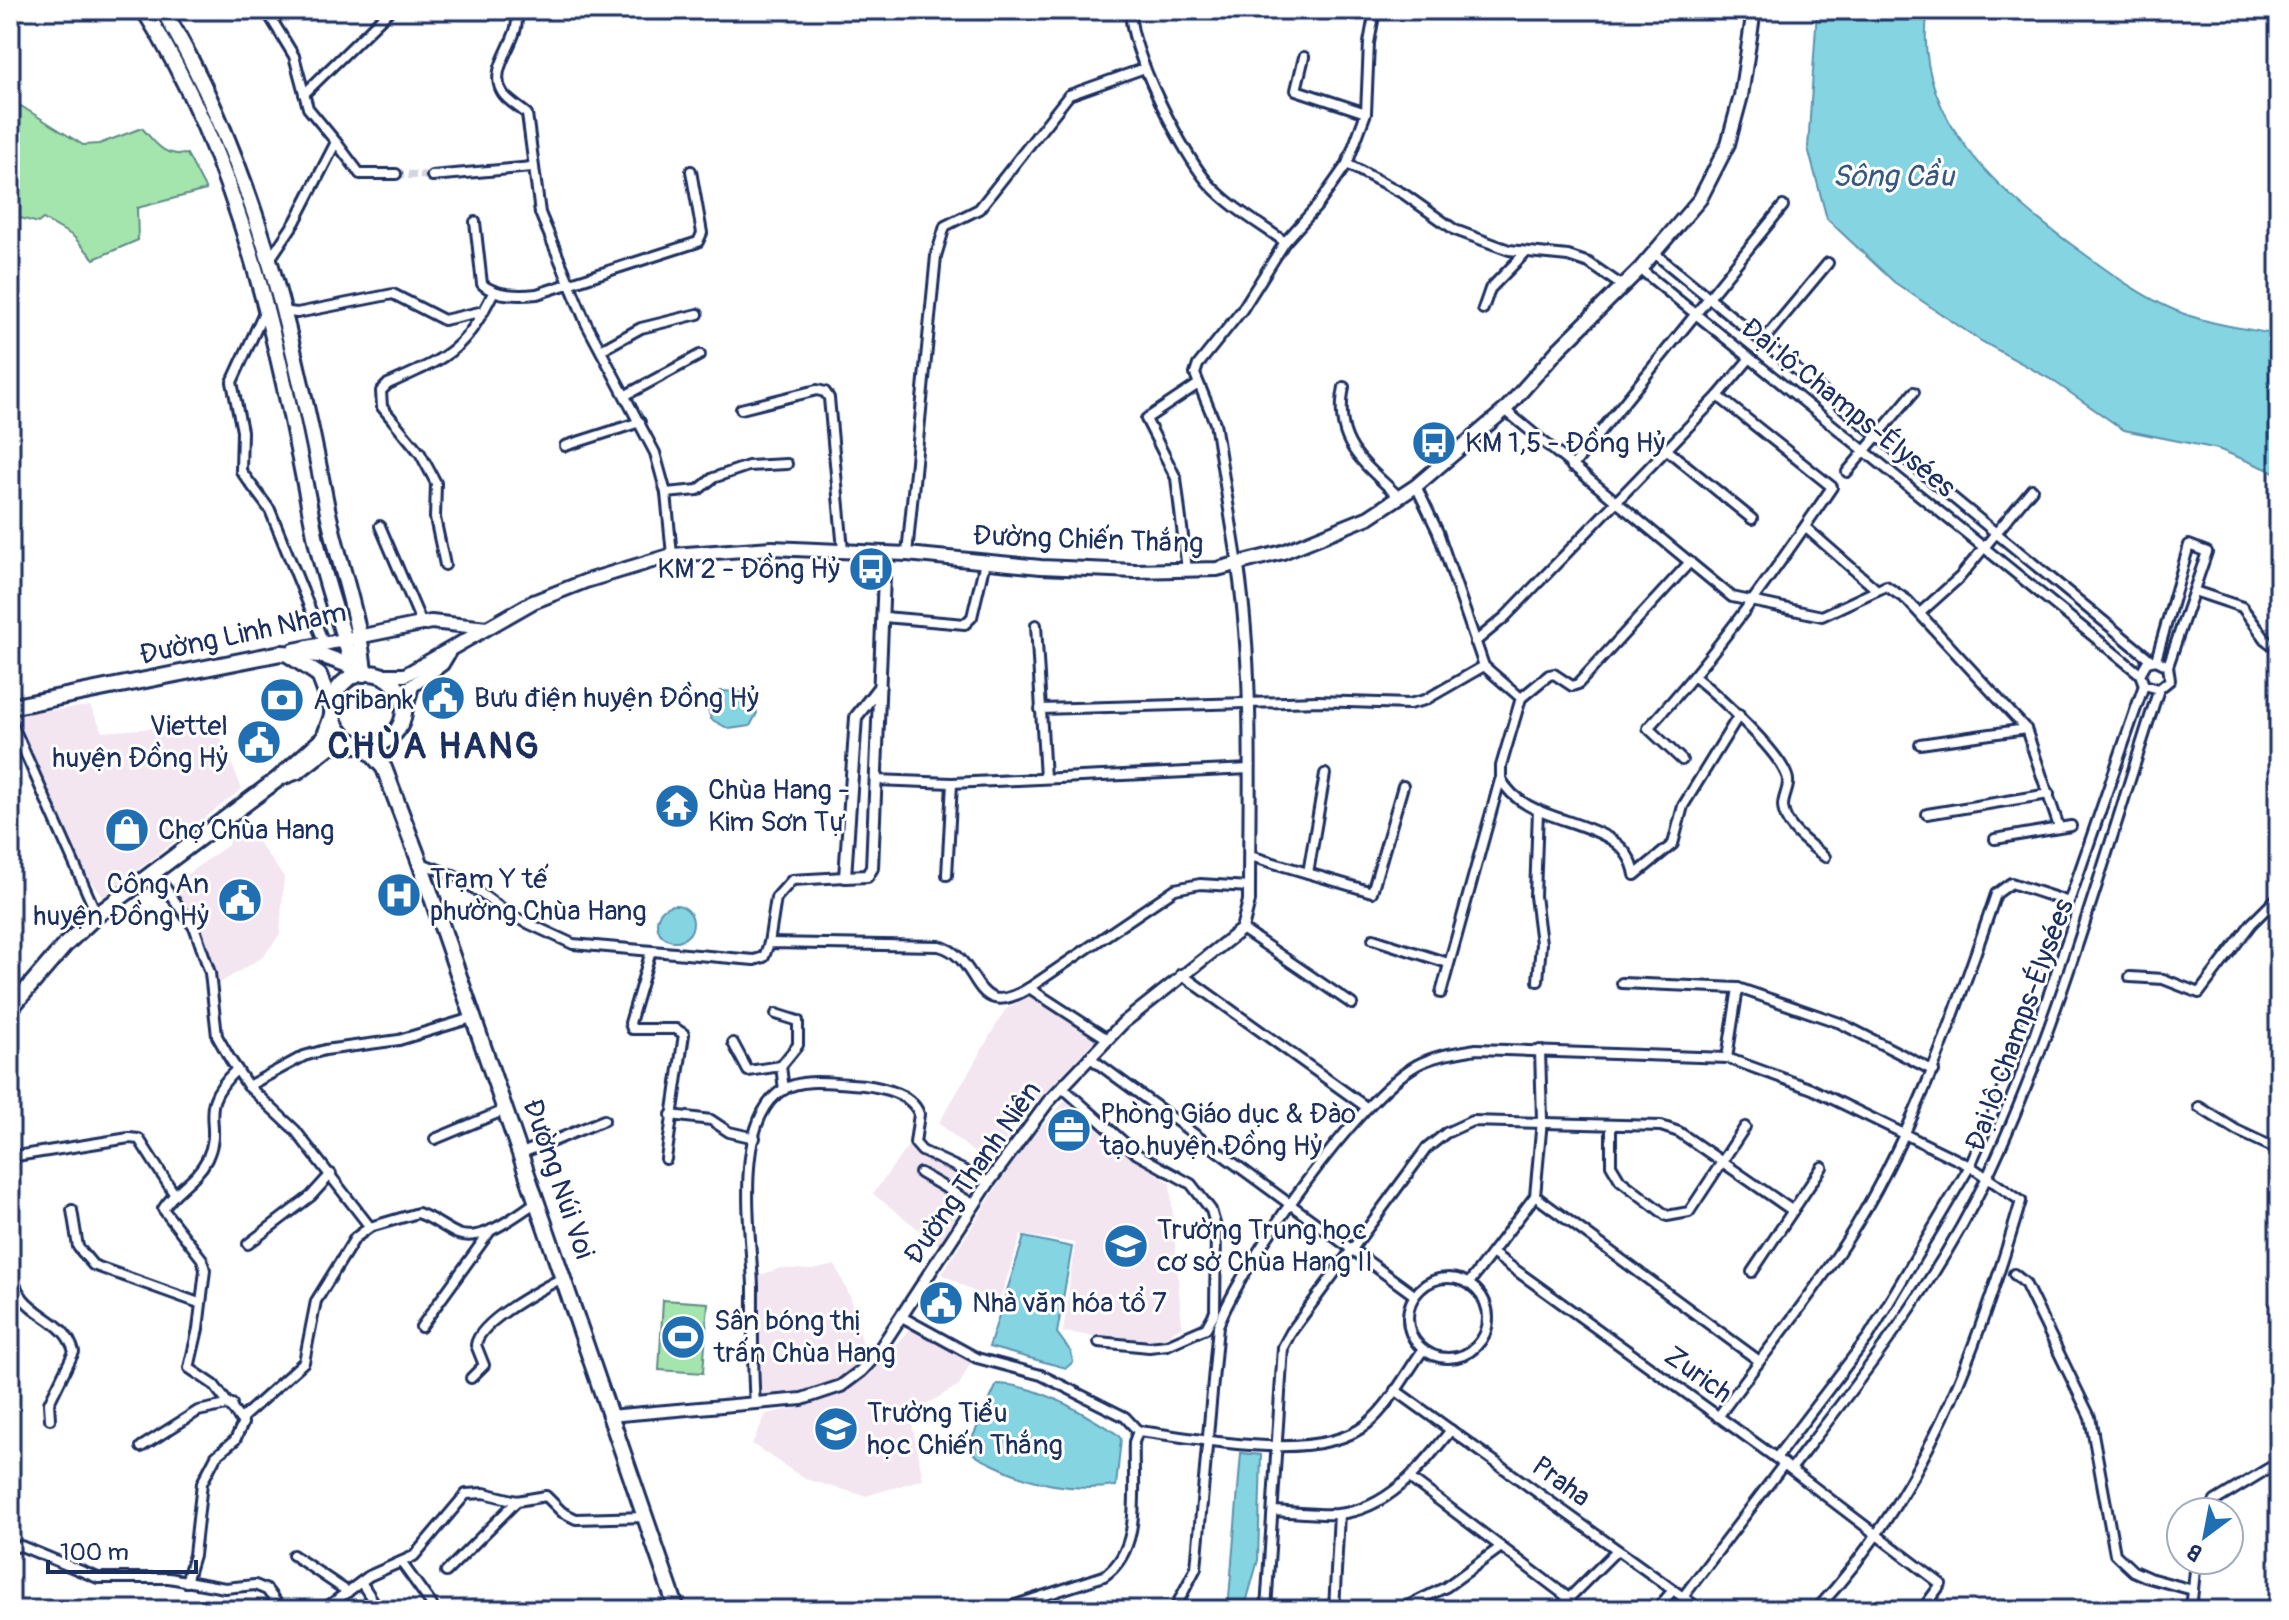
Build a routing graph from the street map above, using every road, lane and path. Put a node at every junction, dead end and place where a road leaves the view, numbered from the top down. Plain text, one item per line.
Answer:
1 (144, 10) edge
2 (163, 10) edge
3 (266, 10) edge
4 (390, 10) edge
5 (515, 10) edge
6 (1131, 10) edge
7 (1375, 10) edge
8 (1754, 10) edge
9 (1304, 57) dead end
10 (1145, 68) junction
11 (304, 94) junction
12 (1366, 113) junction
13 (336, 142) junction
14 (1347, 164) junction
15 (532, 167) junction
16 (691, 171) dead end
17 (396, 174) tunnel mouth
18 (432, 176) tunnel mouth
19 (1783, 206) dead end
20 (475, 222) dead end
21 (1285, 242) junction
22 (1653, 252) junction
23 (1524, 254) junction
24 (268, 262) junction
25 (1828, 263) dead end
26 (1640, 269) junction
27 (568, 283) junction
28 (1621, 285) junction
29 (494, 291) junction
30 (1709, 298) junction
31 (1483, 309) dead end
32 (266, 311) junction
33 (282, 311) junction
34 (484, 311) junction
35 (698, 314) dead end
36 (1696, 314) junction
37 (1762, 342) junction
38 (601, 350) junction
39 (700, 355) dead end
40 (1750, 358) junction
41 (1197, 385) junction
42 (1344, 387) dead end
43 (1914, 392) dead end
44 (626, 395) junction
45 (1718, 396) junction
46 (741, 409) dead end
47 (1505, 410) junction
48 (640, 422) junction
49 (1877, 436) junction
50 (565, 446) dead end
51 (1666, 449) junction
52 (1865, 450) junction
53 (787, 464) dead end
54 (1572, 467) junction
55 (1847, 472) dead end
56 (1416, 486) junction
57 (2032, 489) dead end
58 (666, 493) junction
59 (1399, 497) junction
60 (1616, 501) junction
61 (1752, 519) dead end
62 (380, 526) dead end
63 (1805, 527) junction
64 (1996, 534) junction
65 (1985, 547) junction
66 (843, 550) junction
67 (885, 552) junction
68 (907, 554) junction
69 (672, 555) junction
70 (985, 562) junction
71 (1690, 562) junction
72 (445, 565) dead end
73 (1238, 566) junction
74 (1187, 570) junction
75 (1877, 590) junction
76 (2194, 591) junction
77 (1756, 600) junction
78 (1920, 613) junction
79 (884, 617) junction
80 (422, 624) junction
81 (1036, 625) dead end
82 (487, 628) junction
83 (361, 635) junction
84 (345, 639) junction
85 (1475, 642) junction
86 (324, 643) junction
87 (2279, 650) edge
88 (281, 653) junction
89 (448, 654) junction
90 (2153, 660) junction
91 (1484, 666) junction
92 (2168, 666) junction
93 (363, 672) junction
94 (2140, 674) junction
95 (1695, 677) junction
96 (2144, 685) junction
97 (880, 686) junction
98 (2159, 689) junction
99 (1521, 698) junction
100 (1249, 702) junction
101 (10, 707) edge
102 (1040, 709) junction
103 (332, 711) junction
104 (1739, 715) junction
105 (10, 719) edge
106 (400, 725) junction
107 (2026, 729) junction
108 (1920, 744) dead end
109 (362, 745) junction
110 (1682, 760) dead end
111 (384, 768) junction
112 (1250, 769) junction
113 (1325, 774) dead end
114 (1045, 778) junction
115 (278, 779) junction
116 (1501, 779) junction
117 (876, 780) junction
118 (952, 783) junction
119 (1403, 786) dead end
120 (2049, 794) junction
121 (1538, 810) junction
122 (1927, 814) dead end
123 (2071, 826) dead end
124 (2059, 827) junction
125 (1995, 839) dead end
126 (1250, 856) junction
127 (1825, 857) dead end
128 (420, 863) junction
129 (154, 872) junction
130 (1308, 873) junction
131 (947, 875) dead end
132 (845, 877) junction
133 (1249, 887) junction
134 (2279, 896) edge
135 (2069, 902) junction
136 (97, 915) junction
137 (1242, 929) junction
138 (1373, 939) dead end
139 (769, 943) junction
140 (651, 951) junction
141 (1448, 963) junction
142 (1181, 974) junction
143 (2130, 977) dead end
144 (1538, 981) dead end
145 (1622, 983) dead end
146 (1029, 988) junction
147 (1738, 988) junction
148 (1441, 993) dead end
149 (1352, 1004) dead end
150 (10, 1009) edge
151 (776, 1014) dead end
152 (472, 1018) junction
153 (1106, 1038) junction
154 (733, 1043) dead end
155 (1540, 1050) junction
156 (1089, 1057) junction
157 (1727, 1058) junction
158 (781, 1066) junction
159 (237, 1069) junction
160 (1934, 1071) junction
161 (248, 1086) junction
162 (1062, 1087) junction
163 (784, 1090) junction
164 (1366, 1107) junction
165 (2199, 1107) dead end
166 (506, 1110) junction
167 (671, 1115) junction
168 (604, 1120) dead end
169 (1542, 1120) junction
170 (1611, 1125) junction
171 (1745, 1127) dead end
172 (1904, 1136) junction
173 (755, 1138) junction
174 (435, 1139) dead end
175 (551, 1142) dead end
176 (539, 1146) dead end
177 (2279, 1150) edge
178 (522, 1153) junction
179 (10, 1157) edge
180 (666, 1159) dead end
181 (1722, 1163) junction
182 (1970, 1166) junction
183 (1822, 1167) dead end
184 (920, 1173) dead end
185 (331, 1174) junction
186 (1988, 1176) junction
187 (989, 1182) junction
188 (173, 1192) junction
189 (1535, 1196) junction
190 (538, 1201) junction
191 (1291, 1204) junction
192 (975, 1205) junction
193 (72, 1210) dead end
194 (1793, 1211) junction
195 (370, 1227) junction
196 (491, 1230) junction
197 (248, 1244) dead end
198 (1353, 1250) junction
199 (1492, 1253) junction
200 (10, 1266) edge
201 (1752, 1272) dead end
202 (2014, 1274) dead end
203 (565, 1277) junction
204 (1469, 1283) junction
205 (1414, 1295) junction
206 (199, 1303) junction
207 (902, 1317) junction
208 (421, 1327) dead end
209 (1099, 1342) dead end
210 (1423, 1350) junction
211 (1758, 1360) junction
212 (471, 1378) dead end
213 (1395, 1390) junction
214 (232, 1404) junction
215 (755, 1404) junction
216 (609, 1416) junction
217 (1718, 1417) junction
218 (242, 1418) junction
219 (50, 1419) dead end
220 (1451, 1430) junction
221 (1138, 1431) junction
222 (1207, 1439) junction
223 (1278, 1446) junction
224 (141, 1447) dead end
225 (2279, 1462) edge
226 (1784, 1464) junction
227 (1411, 1479) junction
228 (2223, 1496) edge
229 (517, 1501) junction
230 (1274, 1511) junction
231 (1339, 1514) junction
232 (646, 1517) junction
233 (1877, 1534) junction
234 (1501, 1547) junction
235 (10, 1548) edge
236 (1617, 1550) junction
237 (293, 1555) dead end
238 (401, 1562) junction
239 (446, 1572) dead end
240 (2194, 1576) edge
241 (186, 1582) junction
242 (361, 1582) junction
243 (1673, 1590) junction
244 (2193, 1590) junction
245 (348, 1592) junction
246 (1683, 1597) junction
247 (1570, 1599) junction
248 (432, 1605) dead end
249 (1694, 1608) edge
250 (282, 1610) edge
251 (323, 1610) edge
252 (379, 1610) edge
253 (677, 1610) edge
254 (1000, 1610) edge
255 (1174, 1610) edge
256 (1266, 1610) edge
257 (1334, 1610) edge
258 (1399, 1610) edge
259 (1557, 1610) edge
260 (1656, 1610) edge
261 (1816, 1610) edge
262 (1922, 1610) edge
263 (2191, 1610) edge

1 - 32 main road
2 - 24 main road
3 - 11 street
4 - 11 street
5 - 15 street
6 - 10 street
7 - 12 street
8 - 22 main road, Đường Chiến Thắng
9 - 12 street
10 - 21 street
10 - 68 street
11 - 13 street
12 - 14 street
13 - 17 street
13 - 24 street
14 - 21 street
14 - 23 street
15 - 18 street
15 - 27 street
16 - 27 street
19 - 30 street
20 - 29 street
21 - 41 street
22 - 26 main road, Đường Chiến Thắng
22 - 30 street, Đại lộ Champs-Élysées
23 - 28 street
23 - 31 street
24 - 33 main road
25 - 37 street
26 - 28 main road, Đường Chiến Thắng
26 - 36 street, Đại lộ Champs-Élysées
27 - 29 street
27 - 38 street
28 - 47 main road, Đường Chiến Thắng
29 - 34 street
30 - 36 street
30 - 37 street, Đại lộ Champs-Élysées
32 - 84 main road
32 - 86 street
33 - 34 street
33 - 83 main road
34 - 72 street
35 - 38 street
36 - 40 street, Đại lộ Champs-Élysées
36 - 54 street
37 - 49 street, Đại lộ Champs-Élysées
38 - 44 street
39 - 44 street
40 - 45 street
40 - 52 street, Đại lộ Champs-Élysées
41 - 73 street
41 - 74 street
42 - 59 street
43 - 49 street
44 - 48 street
45 - 51 street
45 - 63 street
46 - 66 street
47 - 54 street
47 - 56 main road, Đường Chiến Thắng
48 - 50 street
48 - 58 street
49 - 52 street
49 - 64 street, Đại lộ Champs-Élysées
51 - 60 street
51 - 61 street
52 - 55 street
52 - 65 street, Đại lộ Champs-Élysées
53 - 58 street
54 - 60 street
56 - 59 main road, Đường Chiến Thắng
56 - 85 street
57 - 64 street
58 - 69 street
59 - 73 main road, Đường Chiến Thắng
60 - 71 street
60 - 85 street
62 - 80 street
63 - 75 street
63 - 77 street
64 - 65 street
64 - 90 street, Đại lộ Champs-Élysées
65 - 78 street
65 - 94 street, Đại lộ Champs-Élysées
66 - 67 main road, Đường Chiến Thắng
66 - 69 main road, Đường Chiến Thắng
67 - 68 main road, Đường Chiến Thắng
67 - 79 street
68 - 70 main road, Đường Chiến Thắng
69 - 82 main road, Đường Chiến Thắng
70 - 74 main road, Đường Chiến Thắng
70 - 79 street
71 - 77 street
71 - 99 street
73 - 74 main road, Đường Chiến Thắng
73 - 100 street
75 - 77 street
75 - 78 street
76 - 87 street
76 - 90 street, Đại lộ Champs-Élysées
76 - 92 street, Đại lộ Champs-Élysées
77 - 95 street
78 - 107 street
79 - 97 street
80 - 82 main road, Đường Linh Nham
80 - 83 main road, Đường Linh Nham
81 - 102 street
82 - 89 main road, Đường Chiến Thắng
83 - 84 main road, Đường Linh Nham
83 - 93 main road
84 - 86 main road, Đường Linh Nham
84 - 93 main road
85 - 91 street
86 - 88 main road, Đường Linh Nham
88 - 93 main road
88 - 101 main road, Đường Linh Nham
88 - 103 main road
89 - 93 main road, Đường Chiến Thắng
89 - 106 main road, Đường Chiến Thắng
90 - 92 street, Đại lộ Champs-Élysées
90 - 94 street
91 - 99 street
91 - 100 street
92 - 98 street, Đại lộ Champs-Élysées
93 - 103 main road
93 - 106 main road
94 - 96 street
95 - 104 street
95 - 110 street
96 - 98 street
96 - 135 street, Đại lộ Champs-Élysées
97 - 117 street
97 - 132 street
98 - 186 street, Đại lộ Champs-Élysées
99 - 116 street
100 - 102 street
100 - 112 street
102 - 114 street
103 - 109 main road
103 - 115 main road
104 - 121 street
104 - 127 street
105 - 136 street
106 - 109 main road
106 - 111 main road
107 - 108 street
107 - 120 street
109 - 111 main road, Đường Núi Voi
109 - 115 main road
111 - 128 main road, Đường Núi Voi
112 - 114 street
112 - 126 street
113 - 130 street
114 - 118 street
115 - 129 main road
116 - 121 street
116 - 141 street
117 - 118 street
117 - 132 street
118 - 131 street
119 - 130 street
120 - 122 street
120 - 124 street
121 - 144 street
123 - 124 street
124 - 125 street
126 - 130 street
126 - 133 street
128 - 140 street
128 - 152 main road, Đường Núi Voi
129 - 136 main road
129 - 159 street
132 - 139 street
133 - 137 street
133 - 146 street
134 - 143 street
135 - 160 street
135 - 182 street, Đại lộ Champs-Élysées
136 - 150 main road
137 - 142 street, Đường Thanh Niên
137 - 149 street
138 - 141 street
139 - 140 street
139 - 146 street
140 - 167 street
141 - 148 street
142 - 153 street, Đường Thanh Niên
142 - 164 street
145 - 147 street
146 - 153 street
147 - 157 street
147 - 160 street
151 - 158 street
152 - 161 street
152 - 166 main road, Đường Núi Voi
153 - 156 street, Đường Thanh Niên
154 - 158 street
155 - 157 street
155 - 164 street
155 - 169 street
156 - 162 street, Đường Thanh Niên
156 - 191 street
157 - 172 street
158 - 163 street
159 - 161 street
159 - 188 street
160 - 172 street
161 - 185 street
162 - 187 street, Đường Thanh Niên
162 - 209 street
163 - 173 street
163 - 187 street
164 - 191 street
165 - 177 street
166 - 174 street
166 - 178 main road, Đường Núi Voi
167 - 173 street
167 - 180 street
168 - 175 street
169 - 170 street
169 - 189 street
169 - 198 street
170 - 181 street
170 - 181 street
171 - 181 street
172 - 182 street
172 - 211 street
173 - 215 street
176 - 178 street
178 - 190 main road, Đường Núi Voi
179 - 188 street
181 - 194 street
182 - 186 street
182 - 226 street, Đại lộ Champs-Élysées
183 - 194 street
184 - 192 street
185 - 195 street
185 - 197 street
186 - 226 street, Đại lộ Champs-Élysées
186 - 233 street
187 - 192 street, Đường Thanh Niên
188 - 206 street
189 - 199 street
189 - 211 street
190 - 196 street
190 - 203 main road, Đường Núi Voi
191 - 198 street
191 - 222 street
192 - 207 street, Đường Thanh Niên
193 - 206 street
194 - 201 street
195 - 196 street
195 - 218 street
196 - 208 street
198 - 205 street
198 - 223 street
199 - 204 street
199 - 217 street, Zurich
200 - 219 street
202 - 244 street
203 - 212 street
203 - 216 main road, Đường Núi Voi
204 - 205 street
204 - 210 street
205 - 210 street
206 - 214 street
207 - 215 street, Đường Thanh Niên
207 - 221 street
210 - 213 street
211 - 217 street
213 - 220 street, Praha
213 - 223 street
214 - 218 street
214 - 224 street
215 - 216 street, Đường Thanh Niên
216 - 232 main road, Đường Núi Voi
217 - 226 street, Zurich
218 - 241 street
220 - 227 street
220 - 236 street, Praha
221 - 222 street
221 - 254 street
222 - 223 street
222 - 255 street
223 - 230 street
225 - 228 street
226 - 233 street, Zurich
226 - 246 street, Đại lộ Champs-Élysées
227 - 231 street
227 - 234 street
229 - 232 street
229 - 238 street
229 - 239 street
230 - 231 street
230 - 256 street
231 - 257 street
232 - 253 main road, Đường Núi Voi
233 - 261 street
233 - 262 street, Zurich
234 - 247 street
234 - 258 street
235 - 241 street
236 - 243 street, Praha
236 - 247 street
237 - 245 street
238 - 242 street
238 - 248 street
240 - 244 street
241 - 250 street
242 - 245 street
242 - 252 street
243 - 246 street, Praha
243 - 260 street
244 - 263 street
245 - 251 street
246 - 249 street, Praha
247 - 259 street

